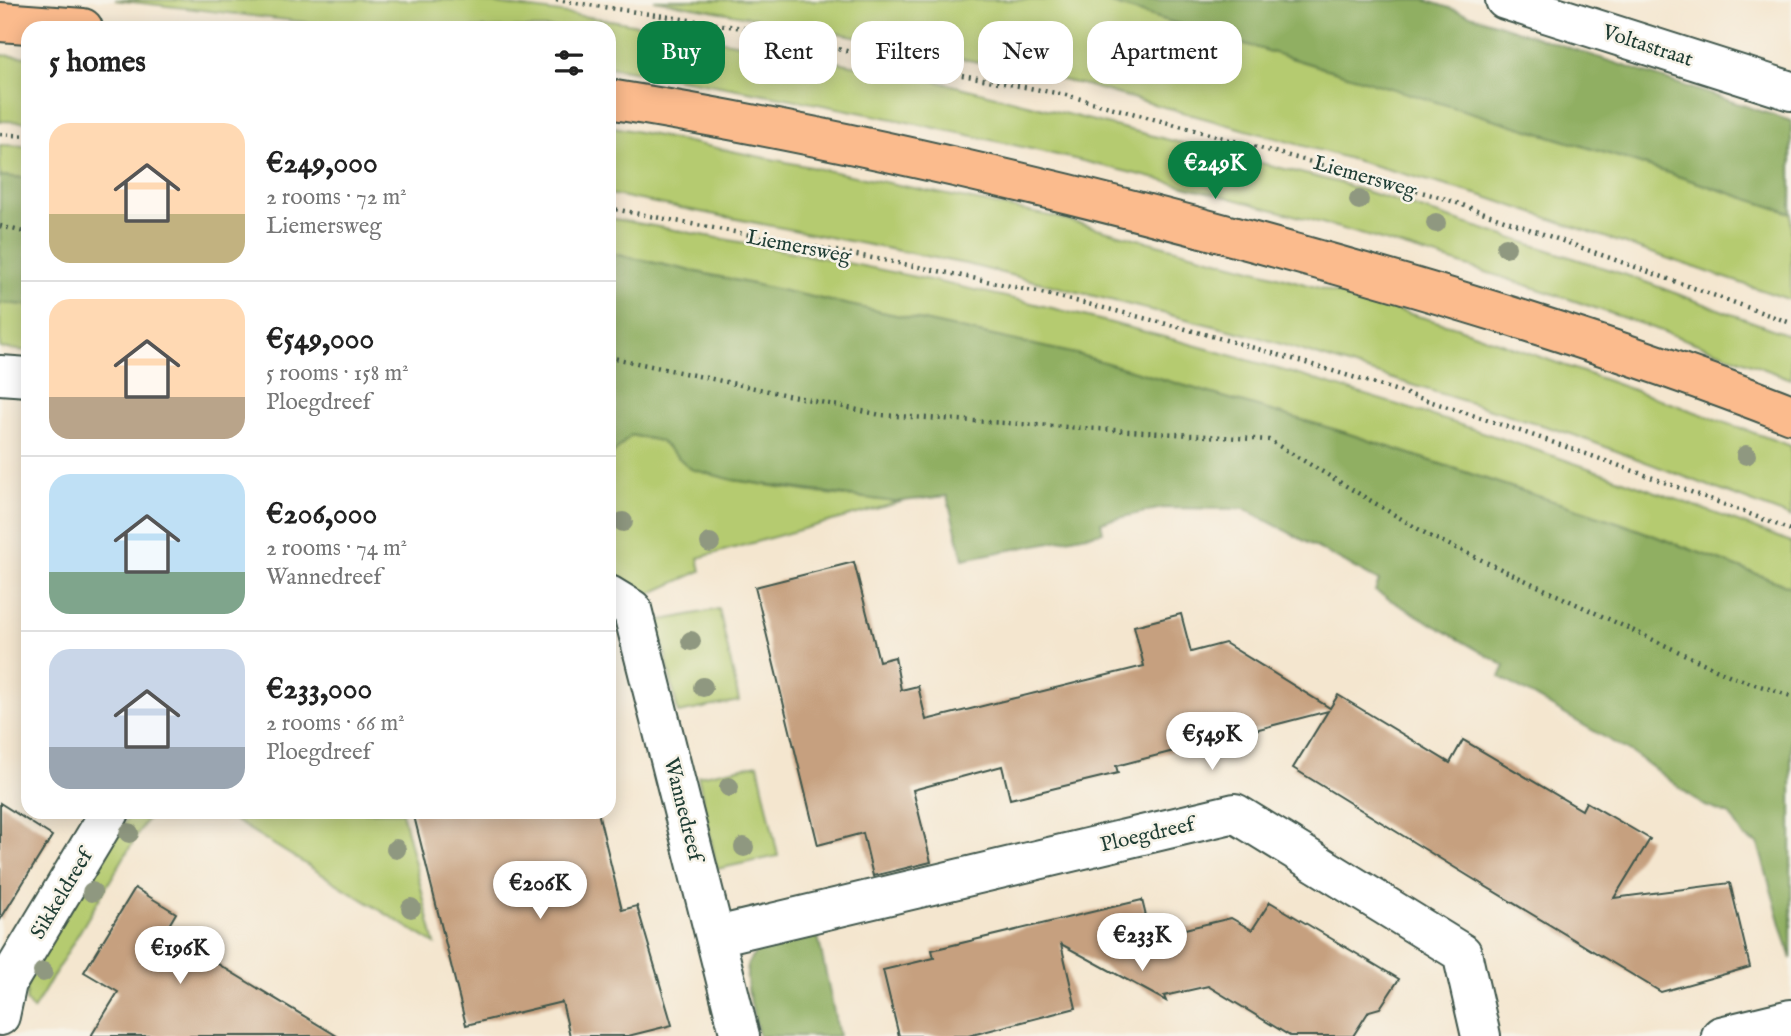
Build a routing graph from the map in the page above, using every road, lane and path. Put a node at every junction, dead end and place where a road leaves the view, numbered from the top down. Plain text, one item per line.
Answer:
1 (556, 0) edge
2 (1505, 0) edge
3 (0, 22) edge
4 (21, 24) edge
5 (1791, 91) edge
6 (616, 100) edge
7 (0, 134) edge
8 (21, 136) edge
9 (616, 209) edge
10 (0, 226) edge
11 (21, 231) edge
12 (1791, 323) edge
13 (616, 358) edge
14 (0, 375) edge
15 (21, 376) edge
16 (1791, 414) edge
17 (1791, 530) edge
18 (616, 599) edge
19 (1791, 696) edge
20 (106, 819) edge
21 (717, 936) junction
22 (0, 1016) edge
23 (1791, 1019) edge
24 (740, 1036) edge
25 (1481, 1036) edge
26 (1721, 1036) edge

1 - 12 path, Liemersweg
2 - 5 street, Voltastraat
3 - 4 main road
6 - 16 main road
7 - 8 path
9 - 17 path, Liemersweg
10 - 11 path
13 - 19 path
14 - 15 street
18 - 21 street, Wannedreef
20 - 22 street, Sikkeldreef
21 - 24 street, Wannedreef
21 - 25 street, Ploegdreef
23 - 26 street

